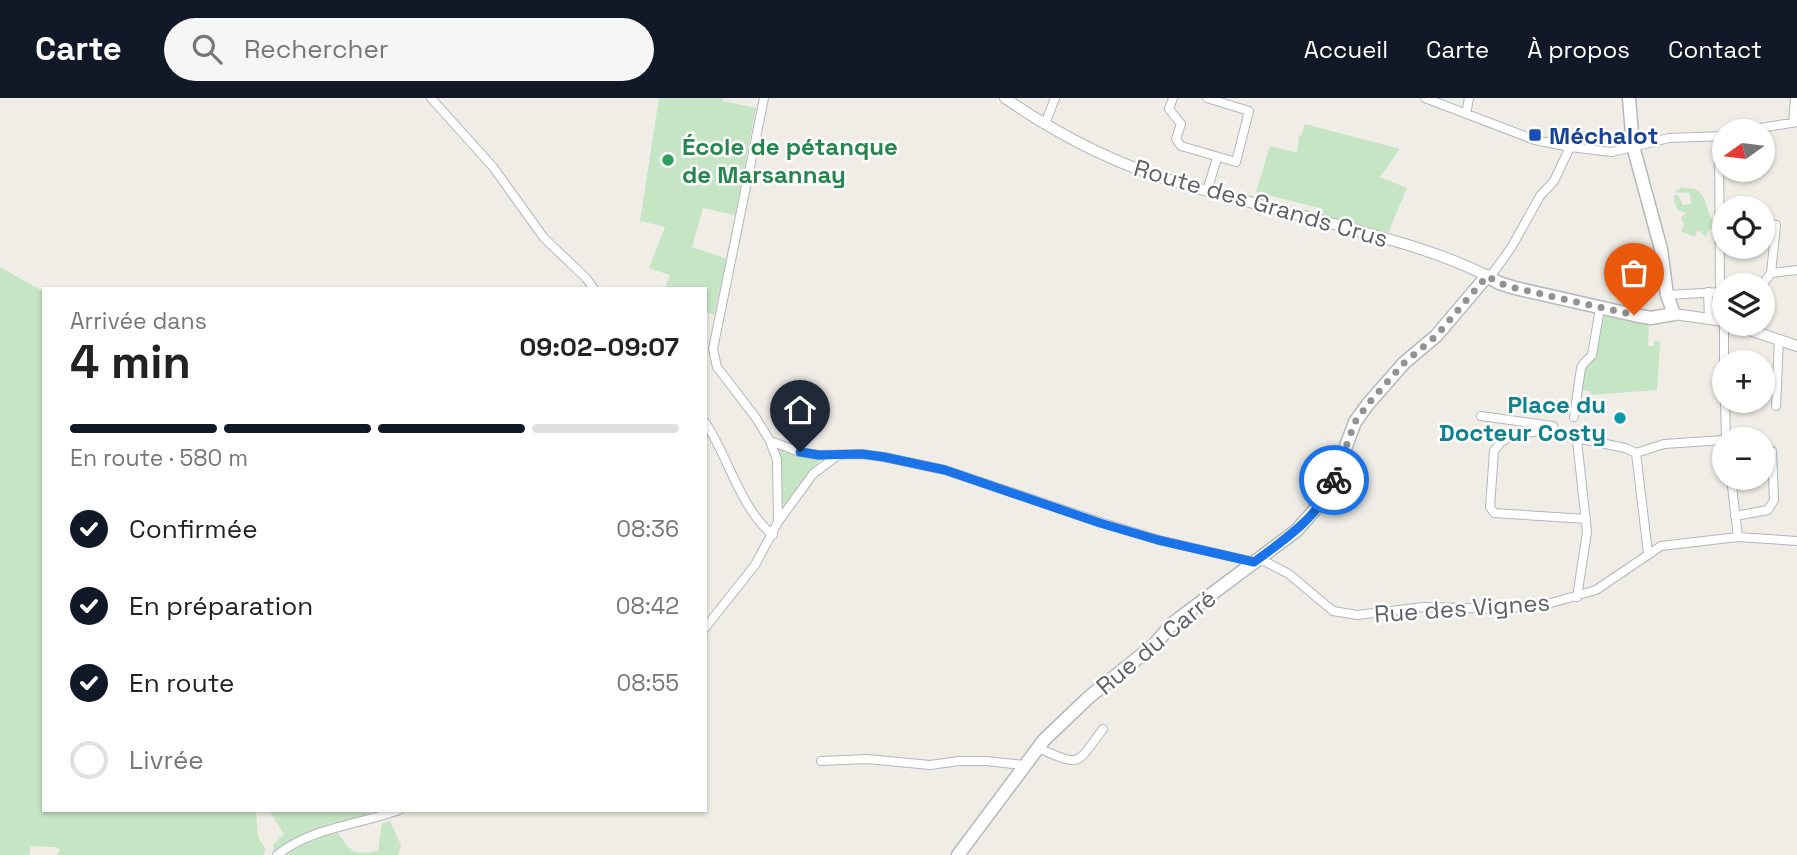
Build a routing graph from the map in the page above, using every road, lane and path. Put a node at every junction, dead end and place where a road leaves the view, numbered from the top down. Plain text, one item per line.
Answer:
1 (431, 98) edge
2 (764, 98) edge
3 (1005, 98) edge
4 (1055, 98) edge
5 (1173, 98) edge
6 (1207, 98) edge
7 (1425, 98) edge
8 (1469, 98) edge
9 (1629, 98) edge
10 (1795, 98) edge
11 (1466, 114) junction
12 (1795, 123) edge
13 (1045, 124) junction
14 (1775, 126) edge
15 (1712, 136) edge
16 (1633, 146) junction
17 (1570, 147) junction
18 (1217, 158) junction
19 (1722, 182) edge
20 (1207, 191) junction
21 (1772, 259) edge
22 (1797, 270) edge
23 (1722, 273) edge
24 (1771, 273) joint
25 (1488, 277) junction
26 (593, 287) edge
27 (1708, 292) junction
28 (1712, 292) edge
29 (1667, 295) junction
30 (1600, 308) junction
31 (1674, 314) junction
32 (1709, 317) junction
33 (1712, 318) edge
34 (1771, 336) edge
35 (1779, 340) junction
36 (1797, 346) edge
37 (1776, 406) dead end
38 (1481, 416) dead end
39 (1574, 417) dead end
40 (707, 426) edge
41 (1557, 434) junction
42 (1577, 440) junction
43 (770, 441) junction
44 (1712, 441) edge
45 (1636, 453) junction
46 (838, 455) junction
47 (1732, 490) edge
48 (1774, 490) edge
49 (1735, 516) junction
50 (1586, 519) junction
51 (778, 522) junction
52 (773, 535) junction
53 (1738, 537) junction
54 (1797, 541) edge
55 (1648, 553) junction
56 (1254, 562) junction
57 (1577, 597) junction
58 (707, 626) edge
59 (1103, 729) dead end
60 (1038, 748) junction
61 (821, 761) dead end
62 (1024, 765) junction
63 (393, 812) edge
64 (277, 855) edge
65 (958, 855) edge

1 - 26 street
2 - 43 street
3 - 13 street, Route des Grands Crus
4 - 13 street
5 - 18 street
6 - 18 street
7 - 11 street
8 - 11 street
9 - 16 main road
10 - 12 street
11 - 17 street
12 - 14 street
13 - 20 street, Route des Grands Crus
15 - 16 street
16 - 17 street
16 - 29 main road
17 - 25 street
18 - 20 street
19 - 23 street
20 - 25 street, Route des Grands Crus
21 - 24 street
22 - 24 street
25 - 30 main road
25 - 56 main road, Rue du Carré
27 - 28 street
27 - 29 street
27 - 32 street
29 - 31 main road
30 - 31 main road
30 - 39 street
31 - 32 street
32 - 33 street
34 - 35 street
35 - 36 street
35 - 37 street
38 - 41 street
40 - 52 street
41 - 42 street
41 - 50 street
42 - 45 street
42 - 50 street
43 - 46 street, Rue des Vignes
43 - 51 street
44 - 45 street
45 - 55 street
46 - 51 street
46 - 56 street, Rue des Vignes
47 - 49 street
48 - 49 street
49 - 53 street
50 - 57 street
51 - 52 street
52 - 58 street
53 - 54 street, Rue des Vignes
53 - 55 street, Rue des Vignes
55 - 57 street, Rue des Vignes
56 - 57 street, Rue des Vignes
56 - 60 main road, Rue du Carré
59 - 60 street
60 - 62 main road, Rue du Carré
61 - 62 street
62 - 65 main road, Rue du Carré
63 - 64 street

